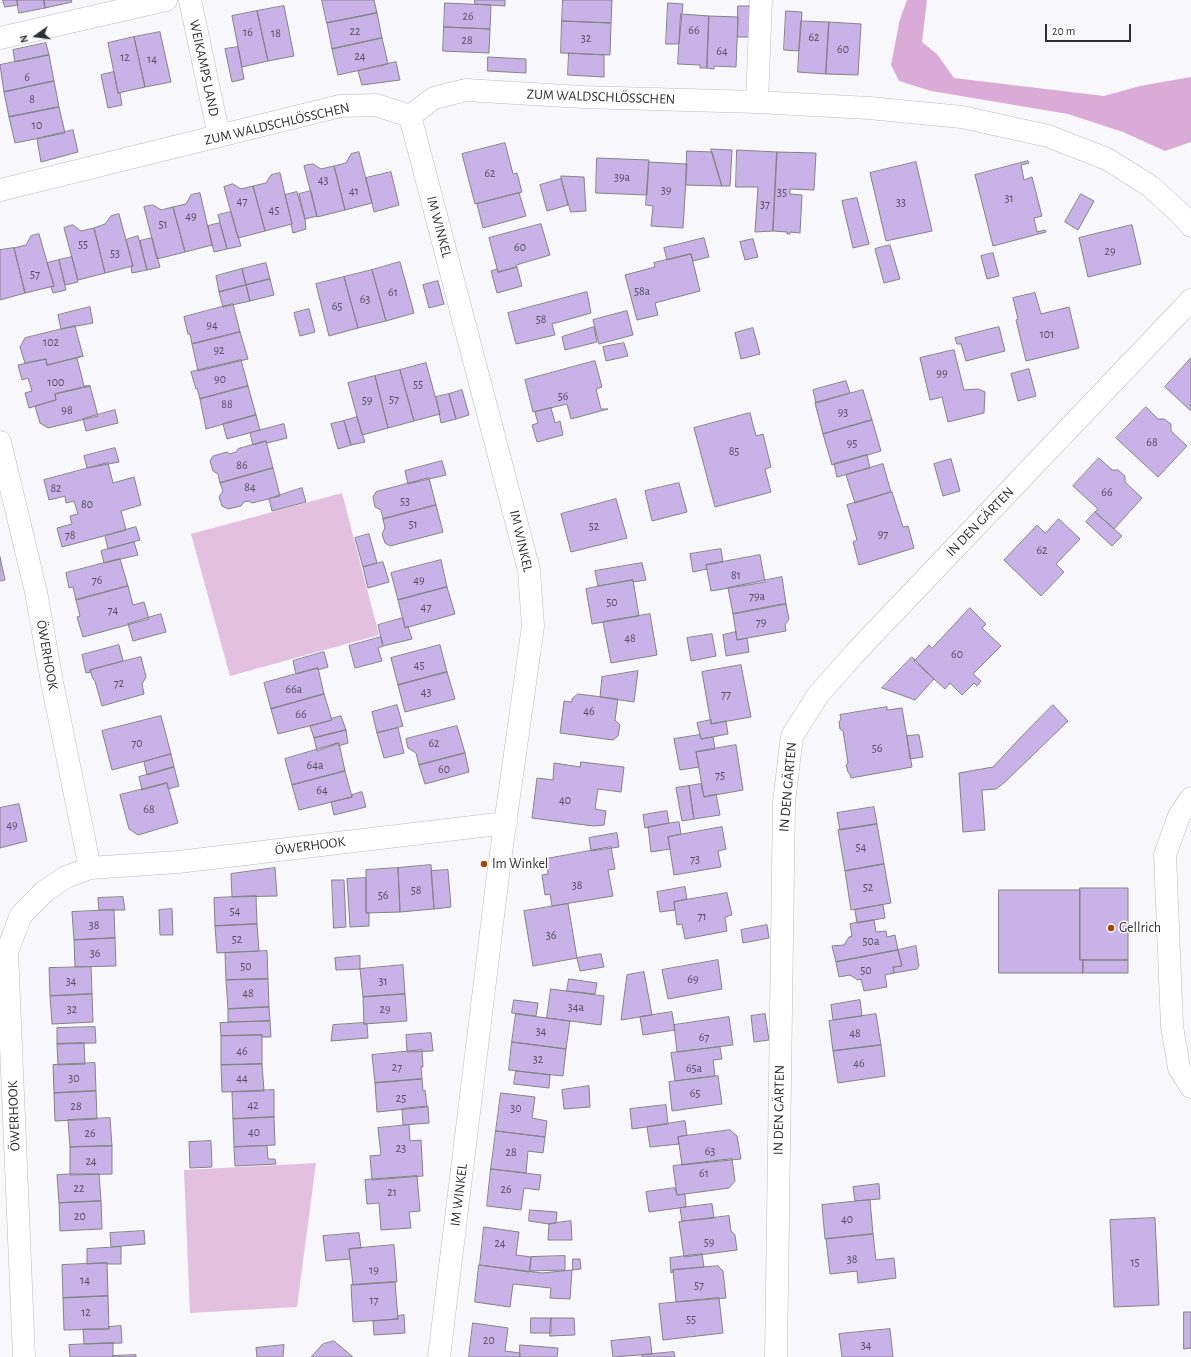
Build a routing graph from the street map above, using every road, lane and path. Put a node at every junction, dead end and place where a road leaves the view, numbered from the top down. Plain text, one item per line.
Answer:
1 (166, 0) edge
2 (190, 0) edge
3 (761, 0) edge
4 (0, 38) edge
5 (757, 102) junction
6 (410, 116) junction
7 (219, 136) junction
8 (0, 190) edge
9 (1191, 226) edge
10 (1191, 300) edge
11 (0, 442) edge
12 (1191, 798) edge
13 (506, 823) junction
14 (90, 868) junction
15 (1191, 1087) edge
16 (24, 1357) edge
17 (439, 1357) edge
18 (776, 1357) edge

1 - 4 street
2 - 7 street, WEIKAMPS LAND
3 - 5 street
5 - 6 street, ZUM WALDSCHLÖSSCHEN
5 - 9 street, ZUM WALDSCHLÖSSCHEN
6 - 7 street, ZUM WALDSCHLÖSSCHEN
6 - 13 street, IM WINKEL
7 - 8 street, ZUM WALDSCHLÖSSCHEN
10 - 18 street, IN DEN GÄRTEN
11 - 14 street, ÖWERHOOK
12 - 15 street
13 - 14 street, ÖWERHOOK
13 - 17 street, IM WINKEL
14 - 16 street, ÖWERHOOK

